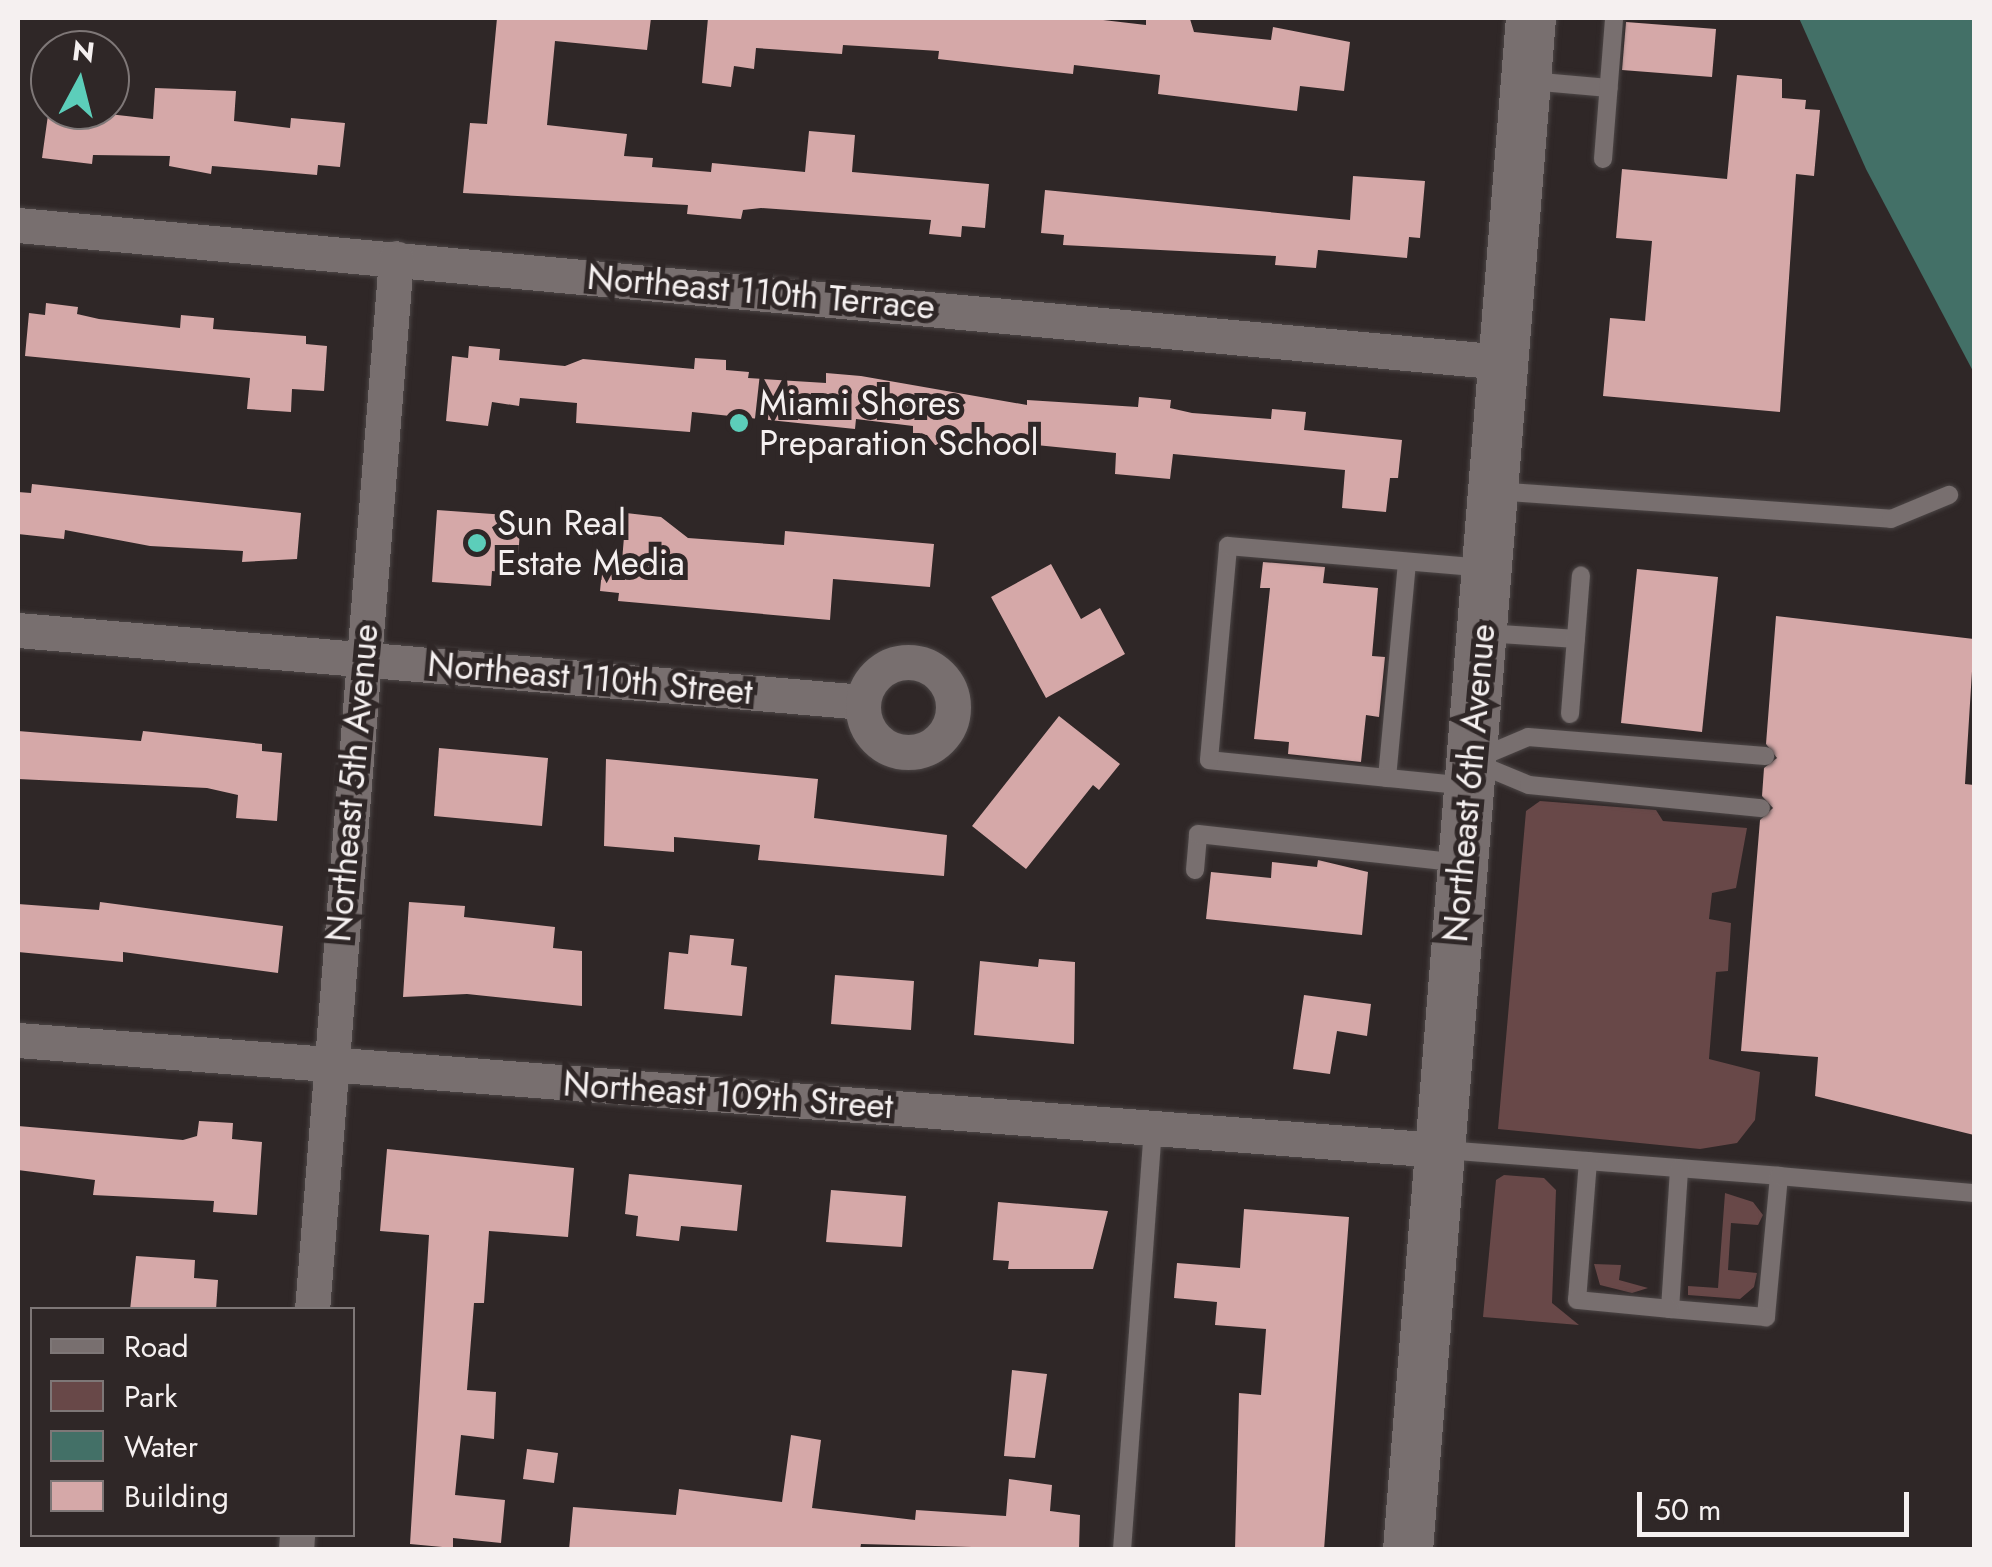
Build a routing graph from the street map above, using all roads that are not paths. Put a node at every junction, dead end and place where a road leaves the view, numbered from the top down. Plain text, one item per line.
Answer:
1 (1531, 18) edge
2 (1614, 18) edge
3 (1527, 80) junction
4 (1609, 88) junction
5 (1603, 160) dead end
6 (18, 225) edge
7 (396, 258) junction
8 (1504, 362) junction
9 (1494, 491) junction
10 (1950, 495) dead end
11 (1408, 562) junction
12 (1487, 568) junction
13 (1581, 574) dead end
14 (18, 630) edge
15 (1482, 632) junction
16 (1576, 639) junction
17 (364, 658) junction
18 (862, 702) dead end
19 (1570, 714) dead end
20 (1765, 756) dead end
21 (1470, 774) junction
22 (1388, 778) junction
23 (1761, 808) dead end
24 (1463, 863) junction
25 (1195, 870) dead end
26 (18, 1040) edge
27 (328, 1066) junction
28 (1153, 1127) junction
29 (1438, 1150) junction
30 (1588, 1161) junction
31 (1679, 1168) junction
32 (1779, 1176) junction
33 (1974, 1193) edge
34 (312, 1307) edge
35 (1670, 1309) junction
36 (1122, 1550) edge
37 (1408, 1550) edge

1 - 3 main road, Northeast 6th Avenue
2 - 4 lane
3 - 4 lane
3 - 8 main road, Northeast 6th Avenue
4 - 5 lane
6 - 7 street, Northeast 110th Terrace
7 - 8 street, Northeast 110th Terrace
7 - 17 street, Northeast 5th Avenue
8 - 9 main road, Northeast 6th Avenue
9 - 10 lane
9 - 12 main road, Northeast 6th Avenue
11 - 12 lane
11 - 22 lane
11 - 22 lane
12 - 15 main road, Northeast 6th Avenue
13 - 16 lane
14 - 17 street, Northeast 110th Street
15 - 16 lane
15 - 21 main road, Northeast 6th Avenue
16 - 19 lane
17 - 18 street, Northeast 110th Street
17 - 27 street, Northeast 5th Avenue
20 - 21 lane
21 - 22 lane
21 - 23 lane
21 - 24 main road, Northeast 6th Avenue
24 - 25 lane
24 - 29 main road, Northeast 6th Avenue
26 - 27 street, Northeast 109th Street
27 - 28 street, Northeast 109th Street
27 - 34 street, Northeast 5th Avenue
28 - 29 street, Northeast 109th Street
28 - 36 lane
29 - 30 lane
29 - 37 main road, Northeast 6th Avenue
30 - 31 lane
30 - 35 lane
31 - 32 lane
31 - 35 lane
32 - 33 lane
32 - 35 lane

